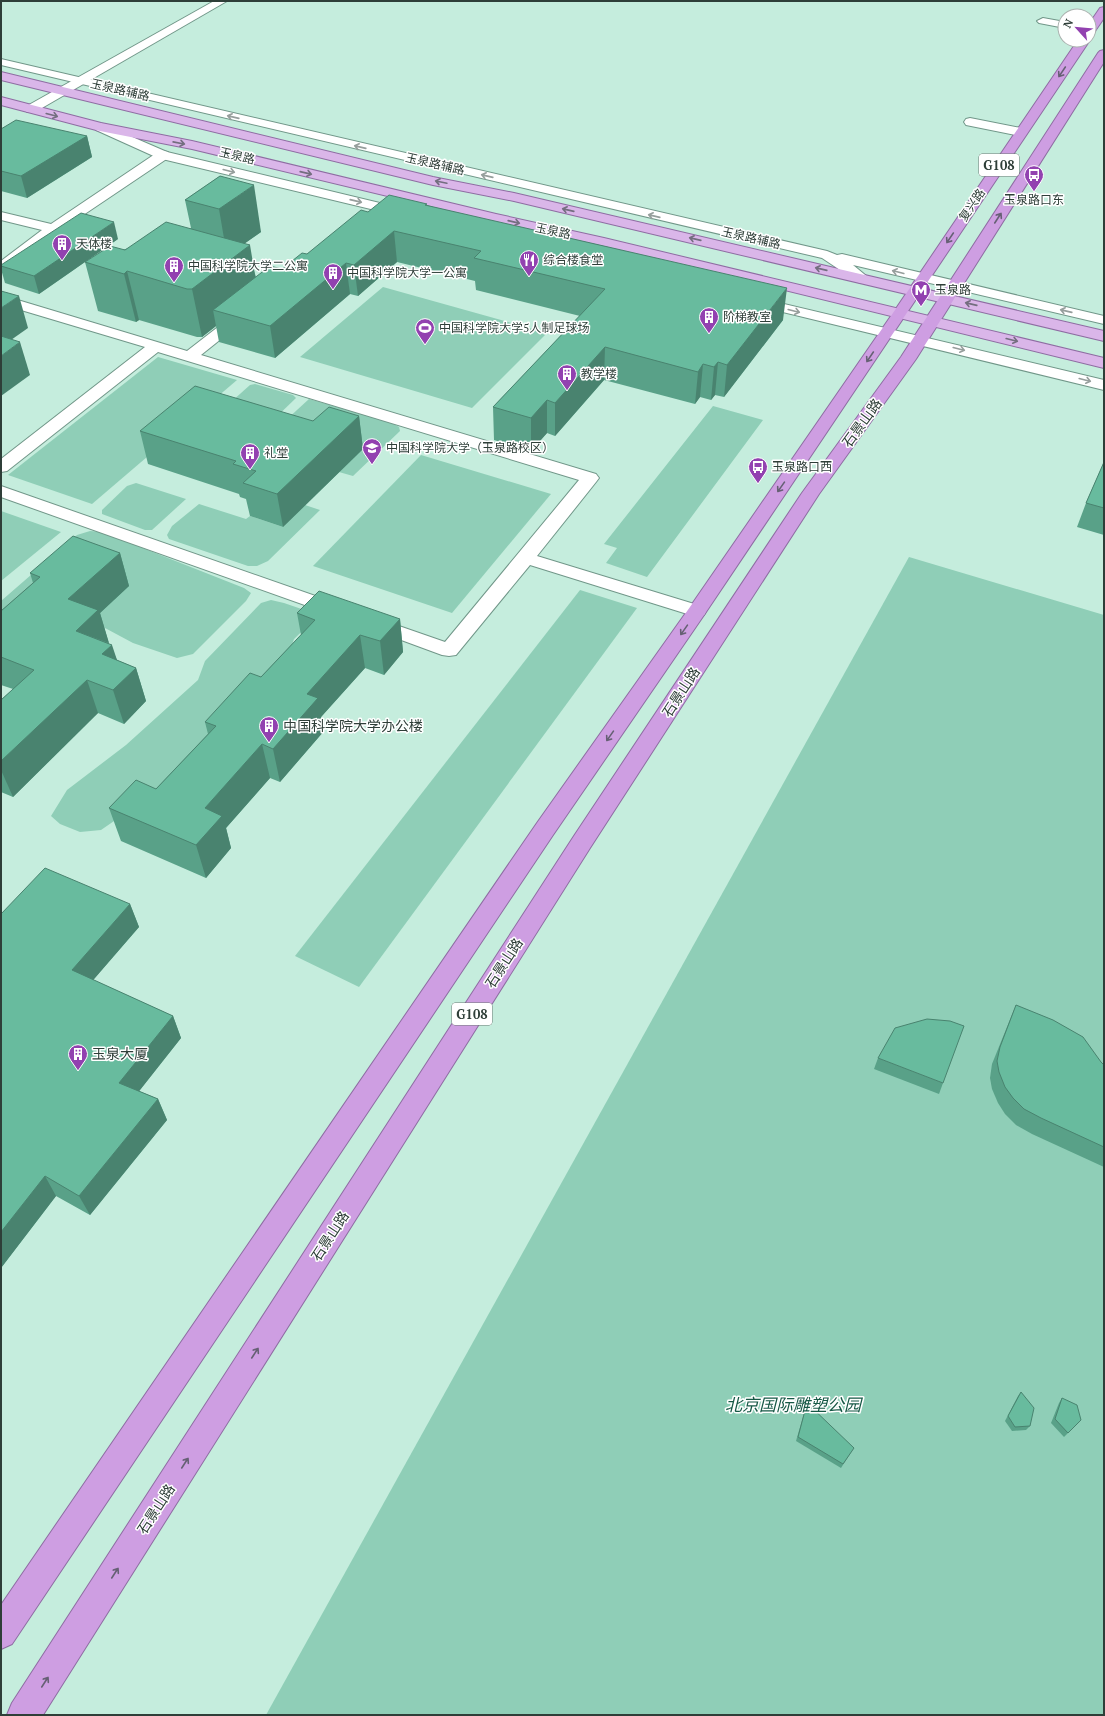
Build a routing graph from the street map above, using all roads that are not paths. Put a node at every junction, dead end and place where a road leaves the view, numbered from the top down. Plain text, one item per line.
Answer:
1 (222, 1) edge
2 (1104, 10) edge
3 (1097, 20) edge
4 (1043, 21) dead end
5 (1057, 24) edge
6 (1078, 48) edge
7 (1104, 53) edge
8 (1, 62) edge
9 (1, 76) edge
10 (82, 81) junction
11 (64, 91) junction
12 (1, 101) edge
13 (31, 109) junction
14 (970, 122) dead end
15 (100, 127) junction
16 (1021, 132) junction
17 (163, 155) junction
18 (379, 207) junction
19 (1, 216) edge
20 (367, 216) edge
21 (416, 216) edge
22 (434, 216) edge
23 (496, 218) junction
24 (53, 229) junction
25 (827, 255) junction
26 (1, 268) edge
27 (922, 278) junction
28 (863, 279) junction
29 (914, 291) junction
30 (951, 292) junction
31 (738, 297) edge
32 (1, 299) edge
33 (251, 307) edge
34 (900, 313) junction
35 (1104, 320) edge
36 (927, 331) junction
37 (886, 333) junction
38 (1104, 336) edge
39 (156, 346) junction
40 (190, 356) junction
41 (1104, 363) edge
42 (1104, 385) edge
43 (1, 467) edge
44 (1, 491) edge
45 (526, 558) junction
46 (697, 611) junction
47 (1, 1633) edge
48 (24, 1715) edge

1 - 10 street
2 - 3 highway, 复兴路 / G108
4 - 5 street
6 -> 16 highway, 复兴路 / G108
30 -> 7 highway, G108
8 - 10 street, 玉泉路辅路
9 - 11 main road, 玉泉路
10 - 11 street
25 -> 10 street, 玉泉路辅路
11 - 13 street
28 -> 11 main road, 玉泉路
12 - 13 main road, 玉泉路
13 -> 15 main road, 玉泉路
14 - 16 street
15 - 17 street
15 -> 23 main road, 玉泉路
16 -> 27 highway, 复兴路 / G108
17 -> 18 street
17 - 24 street
18 - 20 street
18 - 21 street
19 - 24 street
22 - 23 street
23 -> 34 main road, 玉泉路
24 - 26 street
27 -> 25 street, 玉泉路
25 - 28 street, 玉泉路辅路
27 - 29 highway, 复兴路 / G108
27 - 30 street, 玉泉路
28 - 29 main road, 玉泉路
29 - 30 main road, 玉泉路
29 - 34 highway, G108
35 -> 30 street, 玉泉路
30 - 36 highway, G108
38 -> 30 main road, 玉泉路
31 -> 37 street
32 - 39 street
33 - 40 street
34 - 36 main road, 玉泉路
34 - 37 highway, G108
36 - 37 street
36 -> 41 main road, 玉泉路
36 -> 42 street, 玉泉路
48 -> 36 highway, 石景山路 / G108
37 -> 46 highway, G108
39 - 40 street
39 - 43 street
40 - 45 street
44 - 45 street
45 - 46 street
46 -> 47 highway, G108

